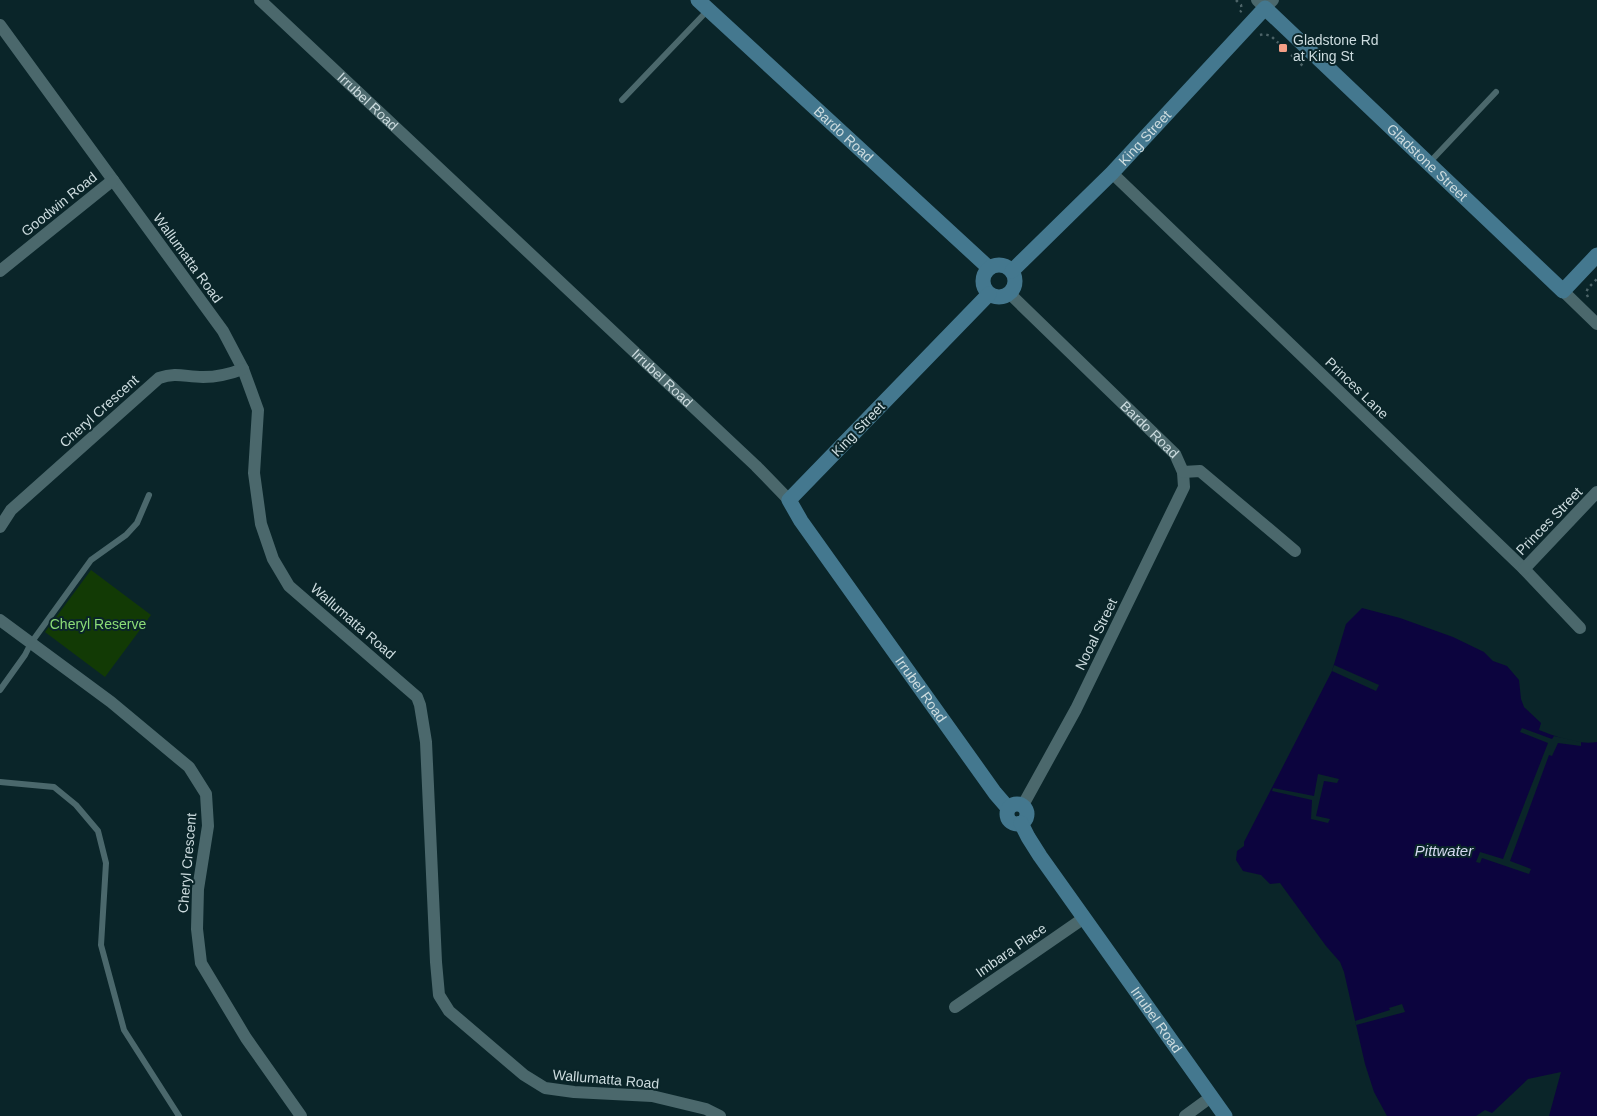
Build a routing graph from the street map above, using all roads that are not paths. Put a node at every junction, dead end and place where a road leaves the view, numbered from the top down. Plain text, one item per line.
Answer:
1 (260, 0) edge
2 (1265, 3) edge
3 (703, 5) edge
4 (0, 25) edge
5 (1496, 92) dead end
6 (622, 100) dead end
7 (1429, 163) junction
8 (1112, 173) junction
9 (113, 180) junction
10 (1597, 255) edge
11 (989, 268) junction
12 (0, 270) edge
13 (1012, 271) junction
14 (1563, 291) junction
15 (1010, 293) junction
16 (989, 294) junction
17 (1597, 324) edge
18 (243, 369) junction
19 (1183, 472) junction
20 (1597, 492) edge
21 (149, 495) dead end
22 (789, 500) junction
23 (0, 527) edge
24 (1295, 551) dead end
25 (1524, 569) junction
26 (0, 620) edge
27 (1580, 628) dead end
28 (30, 643) junction
29 (0, 690) edge
30 (0, 782) edge
31 (1023, 805) junction
32 (1008, 808) junction
33 (1021, 823) junction
34 (1084, 918) junction
35 (955, 1007) dead end
36 (1211, 1097) junction
37 (179, 1116) edge
38 (301, 1116) edge
39 (720, 1116) edge
40 (1185, 1116) edge
41 (1225, 1116) edge

1 - 22 street, Irrubel Road
2 - 7 street, Gladstone Street
2 - 8 street, King Street
3 - 6 lane
3 - 11 street, Bardo Road
4 - 9 street, Wallumatta Road
5 - 7 lane
7 - 14 street, Gladstone Street
8 - 13 street, King Street
8 - 25 street, Princes Lane
9 - 12 street, Goodwin Road
9 - 18 street, Wallumatta Road
10 - 14 street
11 - 13 street
11 - 16 street
13 - 15 street
14 - 17 street, Gladstone Street
15 - 16 street
15 - 19 street, Bardo Road
16 - 22 street, King Street
18 - 23 street, Cheryl Crescent
18 - 39 street, Wallumatta Road
19 - 24 street, Bardo Road
19 - 31 street, Nooal Street
20 - 25 street, Princes Street
21 - 28 lane
22 - 32 street, Irrubel Road
25 - 27 street, Princes Lane
26 - 28 street, Cheryl Crescent
28 - 29 lane
28 - 38 street, Cheryl Crescent
30 - 37 lane
31 - 32 street
31 - 33 street
32 - 33 street
33 - 34 street, Irrubel Road
34 - 35 street, Imbara Place
34 - 36 street, Irrubel Road
36 - 40 street
36 - 41 street, Irrubel Road

